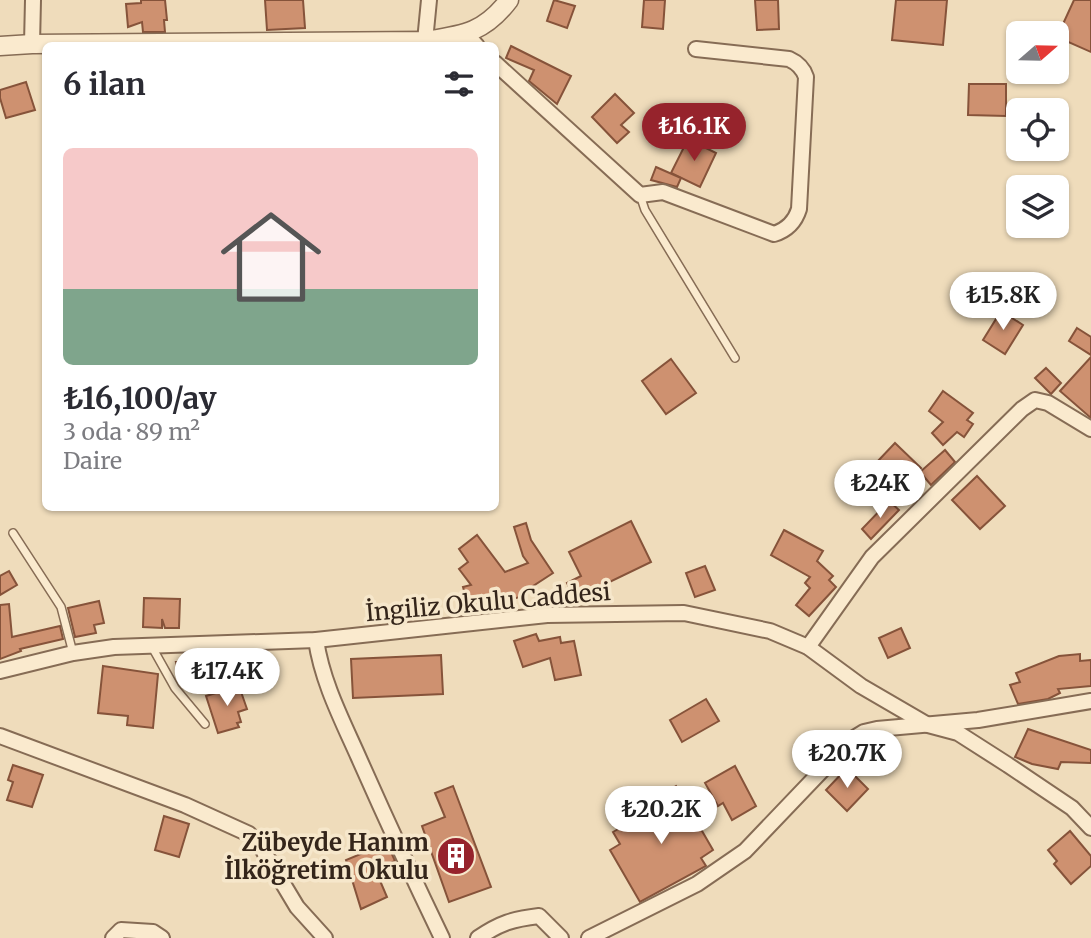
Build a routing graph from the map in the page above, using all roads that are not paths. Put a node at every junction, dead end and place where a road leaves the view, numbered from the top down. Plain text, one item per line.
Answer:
1 (33, 0) edge
2 (429, 0) edge
3 (509, 0) edge
4 (472, 40) edge
5 (425, 41) junction
6 (294, 42) edge
7 (32, 44) junction
8 (42, 44) edge
9 (0, 46) edge
10 (696, 49) dead end
11 (499, 67) edge
12 (640, 195) junction
13 (735, 358) dead end
14 (1091, 429) edge
15 (13, 533) dead end
16 (316, 640) junction
17 (151, 646) junction
18 (808, 647) junction
19 (74, 653) junction
20 (0, 671) edge
21 (1091, 701) edge
22 (205, 724) dead end
23 (928, 725) junction
24 (0, 736) edge
25 (1091, 828) edge
26 (113, 938) edge
27 (162, 938) edge
28 (325, 938) edge
29 (442, 938) edge
30 (478, 938) edge
31 (561, 938) edge
32 (589, 938) edge

1 - 7 street
2 - 5 street
3 - 4 street
4 - 5 street
5 - 6 street
7 - 8 street
7 - 9 street
10 - 12 street
11 - 12 street
12 - 13 lane
14 - 18 street
15 - 19 lane
16 - 17 street, İngiliz Okulu Caddesi
16 - 18 street, İngiliz Okulu Caddesi
16 - 29 street
17 - 19 street, İngiliz Okulu Caddesi
17 - 22 lane
18 - 23 street, İngiliz Okulu Caddesi
19 - 20 street, İngiliz Okulu Caddesi
21 - 23 street
23 - 25 street, İngiliz Okulu Caddesi
23 - 32 street
24 - 28 street
26 - 27 street
30 - 31 street

